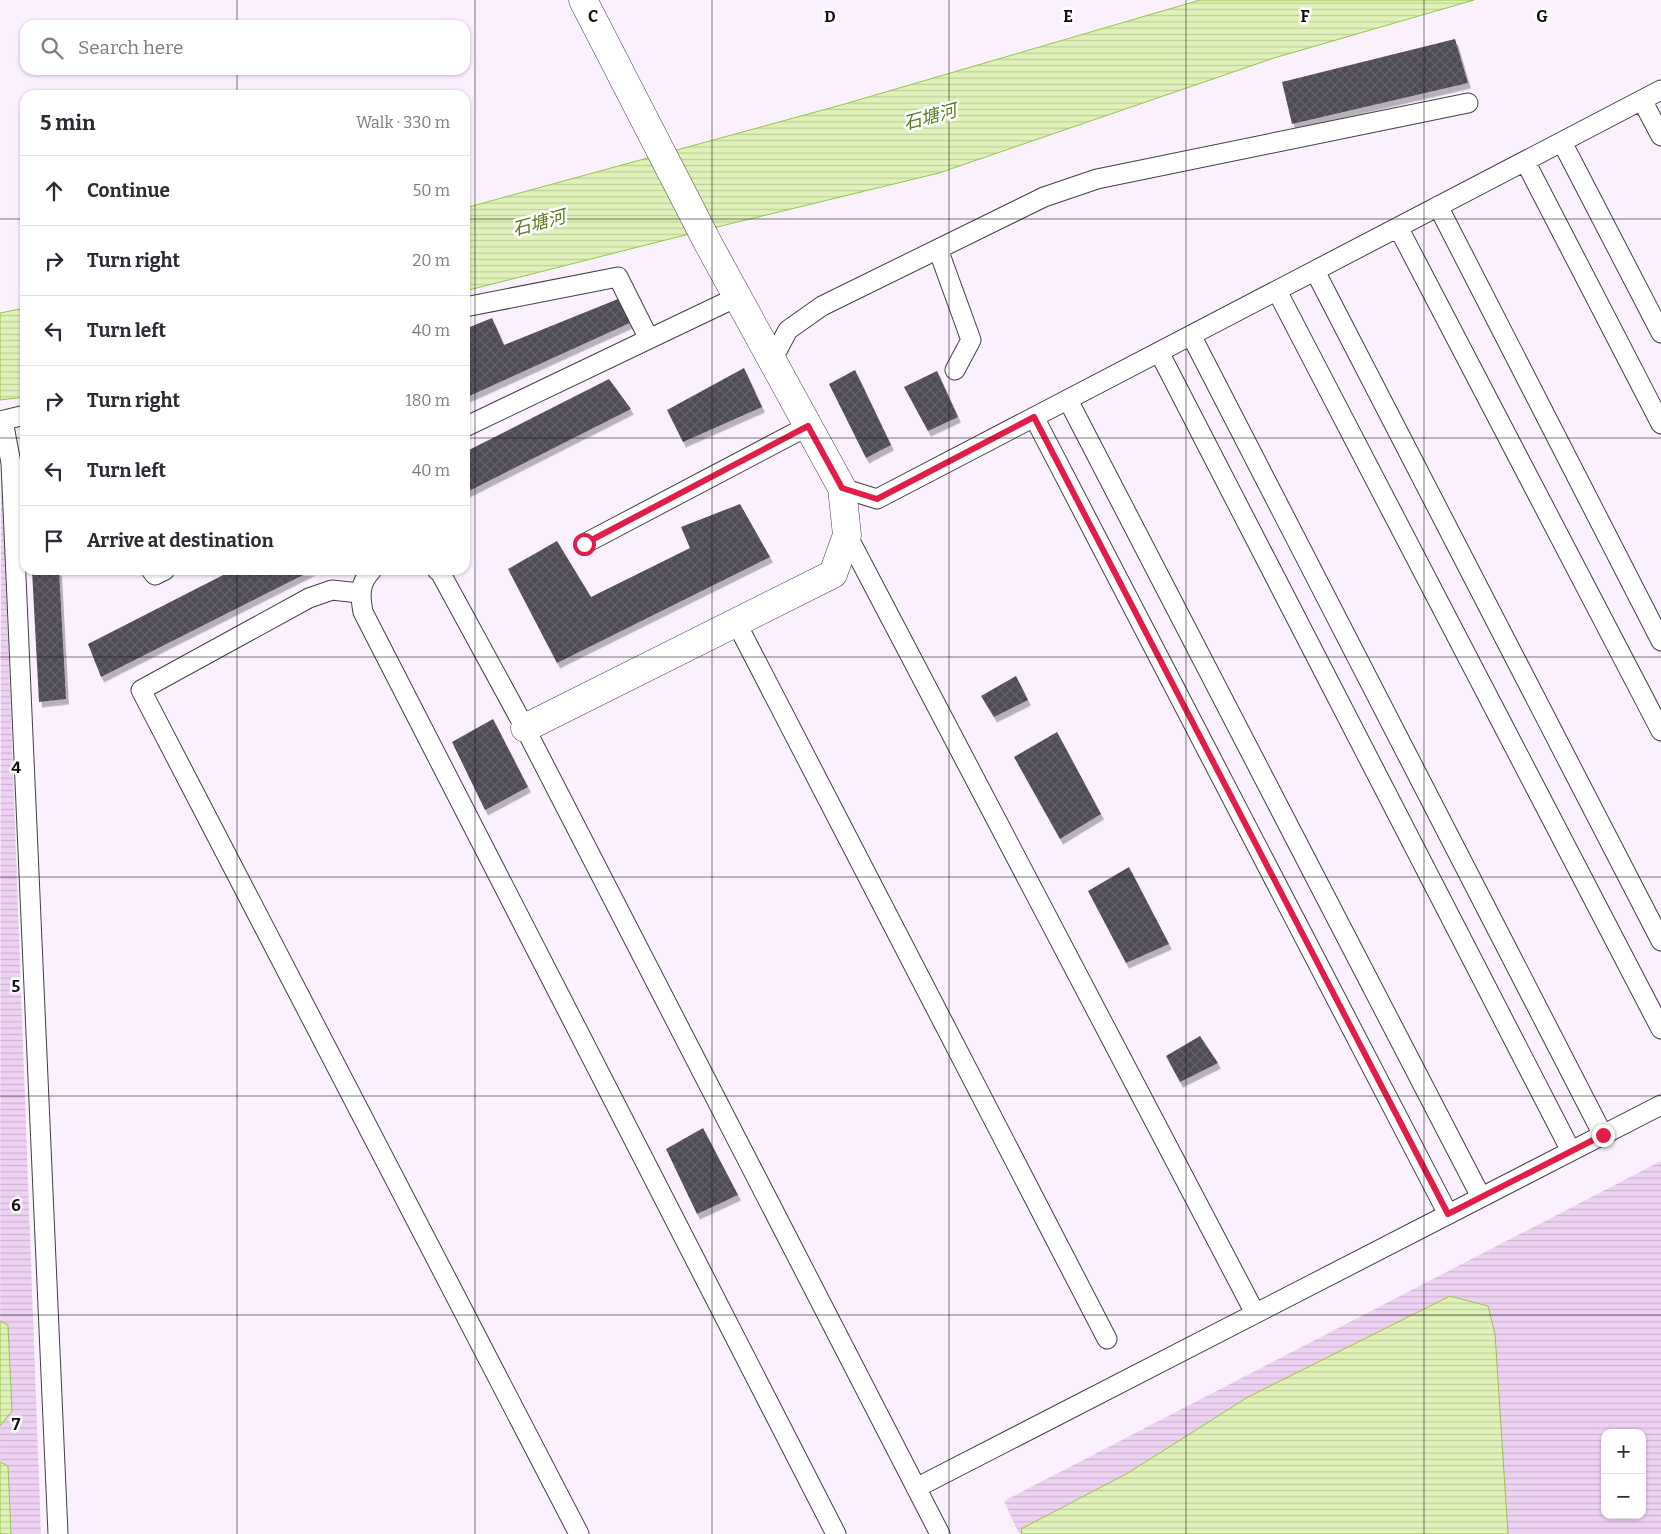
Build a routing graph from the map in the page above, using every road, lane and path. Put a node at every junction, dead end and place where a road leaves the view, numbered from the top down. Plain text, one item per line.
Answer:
1 (583, 0) edge
2 (1661, 90) edge
3 (1642, 100) junction
4 (1468, 103) dead end
5 (1661, 136) edge
6 (1562, 142) junction
7 (1525, 161) junction
8 (1438, 206) junction
9 (1398, 227) junction
10 (938, 249) junction
11 (1315, 270) junction
12 (1276, 291) junction
13 (737, 297) junction
14 (470, 306) edge
15 (1661, 333) edge
16 (1191, 335) junction
17 (649, 339) junction
18 (1159, 352) junction
19 (772, 360) junction
20 (955, 370) dead end
21 (1068, 400) junction
22 (20, 416) edge
23 (1034, 417) junction
24 (1, 421) edge
25 (1661, 424) edge
26 (470, 425) edge
27 (808, 426) junction
28 (842, 488) junction
29 (846, 535) junction
30 (584, 544) dead end
31 (368, 575) edge
32 (442, 575) edge
33 (359, 593) junction
34 (736, 622) junction
35 (1661, 641) edge
36 (525, 728) junction
37 (1661, 731) edge
38 (1661, 941) edge
39 (1661, 1030) edge
40 (1661, 1105) edge
41 (1603, 1135) junction
42 (1571, 1151) junction
43 (1481, 1197) junction
44 (1448, 1214) junction
45 (1255, 1313) junction
46 (1107, 1339) dead end
47 (916, 1488) junction
48 (58, 1534) edge
49 (579, 1534) edge
50 (836, 1534) edge
51 (940, 1534) edge

1 - 13 street
2 - 3 lane
3 - 5 lane
3 - 6 lane
4 - 10 lane
6 - 7 lane
6 - 15 lane
7 - 8 lane
7 - 25 lane
8 - 9 lane
8 - 35 lane
9 - 11 lane
9 - 37 lane
10 - 19 lane
10 - 20 lane
11 - 12 lane
11 - 38 lane
12 - 16 lane
12 - 39 lane
13 - 17 lane
13 - 19 street
14 - 17 lane
16 - 18 lane
16 - 41 lane
17 - 26 lane
18 - 21 lane
18 - 42 lane
19 - 27 street
21 - 23 lane
21 - 43 lane
22 - 24 lane
23 - 28 lane
23 - 44 lane
24 - 48 lane
27 - 28 street
27 - 30 lane
28 - 29 street
29 - 34 street
29 - 45 lane
31 - 33 lane
32 - 36 lane
33 - 49 lane
33 - 50 lane
34 - 36 street
34 - 46 lane
36 - 47 lane
40 - 41 lane
41 - 42 lane
42 - 43 lane
43 - 44 lane
44 - 45 lane
45 - 47 lane
47 - 51 lane

